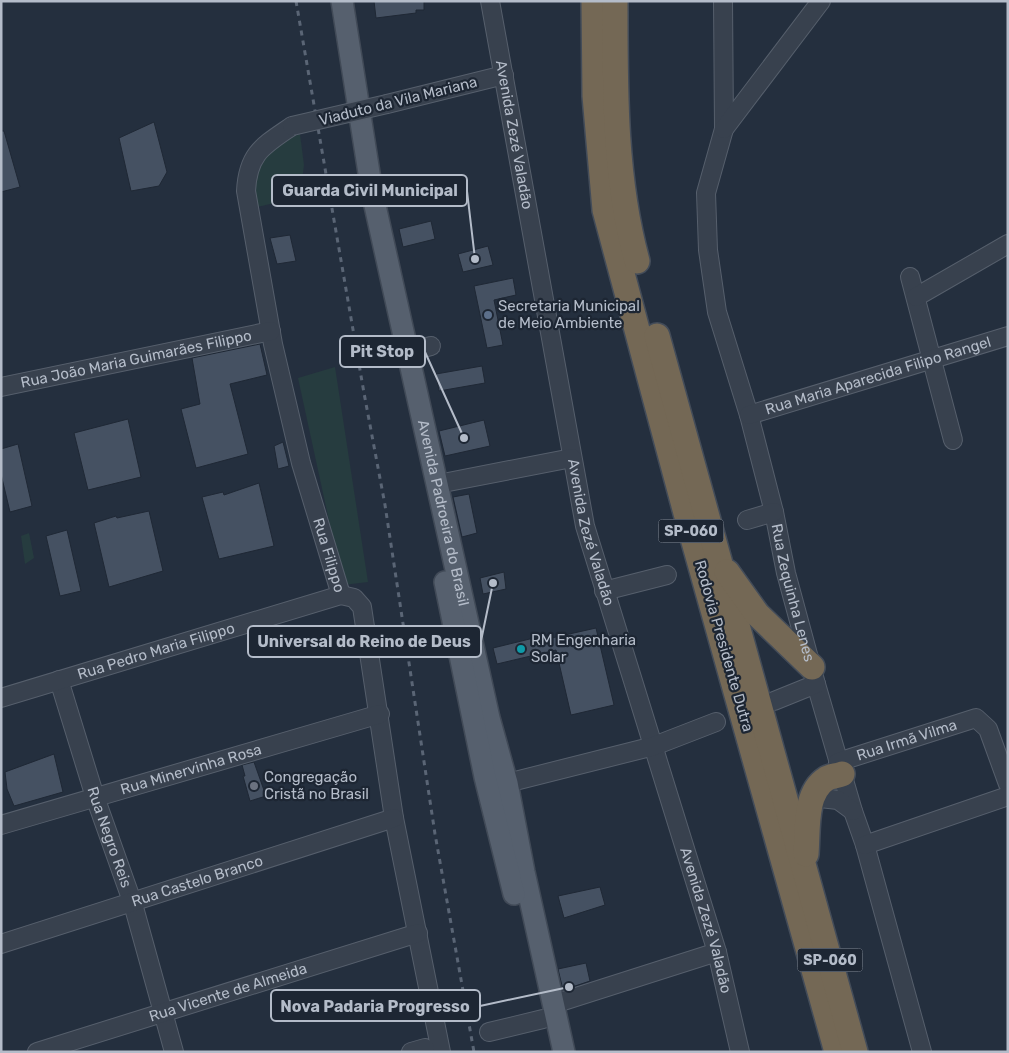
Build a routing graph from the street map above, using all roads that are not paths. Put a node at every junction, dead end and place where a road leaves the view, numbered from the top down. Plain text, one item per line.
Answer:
1 (330, 1) edge
2 (342, 1) edge
3 (490, 1) edge
4 (594, 1) edge
5 (615, 1) edge
6 (723, 1) edge
7 (821, 1) edge
8 (504, 75) junction
9 (292, 126) joint
10 (724, 129) junction
11 (1008, 244) edge
12 (910, 277) dead end
13 (916, 297) junction
14 (271, 331) junction
15 (1008, 336) edge
16 (431, 346) dead end
17 (407, 352) junction
18 (933, 359) junction
19 (1, 387) edge
20 (749, 415) junction
21 (953, 440) dead end
22 (572, 458) junction
23 (438, 484) junction
24 (774, 512) junction
25 (747, 520) dead end
26 (718, 560) junction
27 (667, 575) dead end
28 (604, 592) junction
29 (341, 595) junction
30 (814, 675) junction
31 (59, 680) junction
32 (1, 698) edge
33 (774, 701) dead end
34 (380, 714) junction
35 (716, 722) dead end
36 (654, 746) junction
37 (840, 768) junction
38 (496, 780) junction
39 (1008, 784) edge
40 (95, 796) junction
41 (1008, 796) edge
42 (810, 804) junction
43 (852, 811) junction
44 (394, 818) junction
45 (1, 825) edge
46 (865, 845) junction
47 (805, 869) junction
48 (132, 904) junction
49 (418, 933) junction
50 (1, 944) edge
51 (716, 952) junction
52 (548, 1011) junction
53 (162, 1013) junction
54 (489, 1032) dead end
55 (426, 1050) edge
56 (37, 1052) edge
57 (174, 1052) edge
58 (550, 1052) edge
59 (564, 1052) edge
60 (740, 1052) edge
61 (837, 1052) edge
62 (855, 1052) edge
63 (922, 1052) edge

1 - 38 main road, Avenida Padroeira do Brasil
2 - 17 main road, Avenida Padroeira do Brasil
3 - 8 street, Avenida Zezé Valadão
4 - 61 highway, Rodovia Presidente Dutra / SP-060
5 - 26 highway, Rodovia Presidente Dutra / SP-060
6 - 10 street
7 - 10 street
8 - 9 street, Viaduto da Vila Mariana, bridge
8 - 22 street, Avenida Zezé Valadão
9 - 14 street, Rua Filippo
10 - 20 street, Rua Zequinha Lenes
11 - 13 street
12 - 13 street
13 - 18 street
14 - 19 street, Rua João Maria Guimarães Filippo
14 - 29 street, Rua Filippo
15 - 18 street, Rua Maria Aparecida Filipo Rangel
16 - 17 street
17 - 23 main road, Avenida Padroeira do Brasil
18 - 20 street, Rua Maria Aparecida Filipo Rangel
18 - 21 street
20 - 24 street, Rua Zequinha Lenes
22 - 23 street
22 - 28 street, Avenida Zezé Valadão
23 - 38 main road, Avenida Padroeira do Brasil
24 - 25 street
24 - 30 street, Rua Zequinha Lenes
26 - 30 highway
26 - 47 highway, Rodovia Presidente Dutra / SP-060
27 - 28 street
28 - 36 street, Avenida Zezé Valadão
29 - 31 street, Rua Pedro Maria Filippo
29 - 34 street, Rua Filippo
30 - 33 street
30 - 37 street, Rua Zequinha Lenes
31 - 32 street, Rua Pedro Maria Filippo
31 - 40 street, Rua Negro Reis
34 - 40 street, Rua Minervinha Rosa
34 - 44 street, Rua Filippo
35 - 36 street
36 - 38 street
36 - 51 street, Avenida Zezé Valadão
37 - 39 street, Rua Irmã Vilma
37 - 42 highway
37 - 43 street, Rua Zequinha Lenes
38 - 52 main road, Avenida Padroeira do Brasil
40 - 45 street, Rua Minervinha Rosa
40 - 48 street, Rua Negro Reis
41 - 46 street
42 - 43 street
42 - 47 highway
43 - 46 street, Rua Zequinha Lenes
44 - 48 street, Rua Castelo Branco
44 - 49 street, Rua Filippo
46 - 63 street, Rua Zequinha Lenes
47 - 62 highway, Rodovia Presidente Dutra / SP-060
48 - 50 street, Rua Castelo Branco
48 - 53 street, Rua Negro Reis
49 - 53 street, Rua Vicente de Almeida
49 - 55 street, Rua Filippo
51 - 52 street
51 - 60 street, Avenida Zezé Valadão
52 - 54 street
52 - 58 main road, Avenida Padroeira do Brasil
52 - 59 main road, Avenida Padroeira do Brasil
53 - 56 street, Rua Vicente de Almeida
53 - 57 street, Rua Negro Reis

